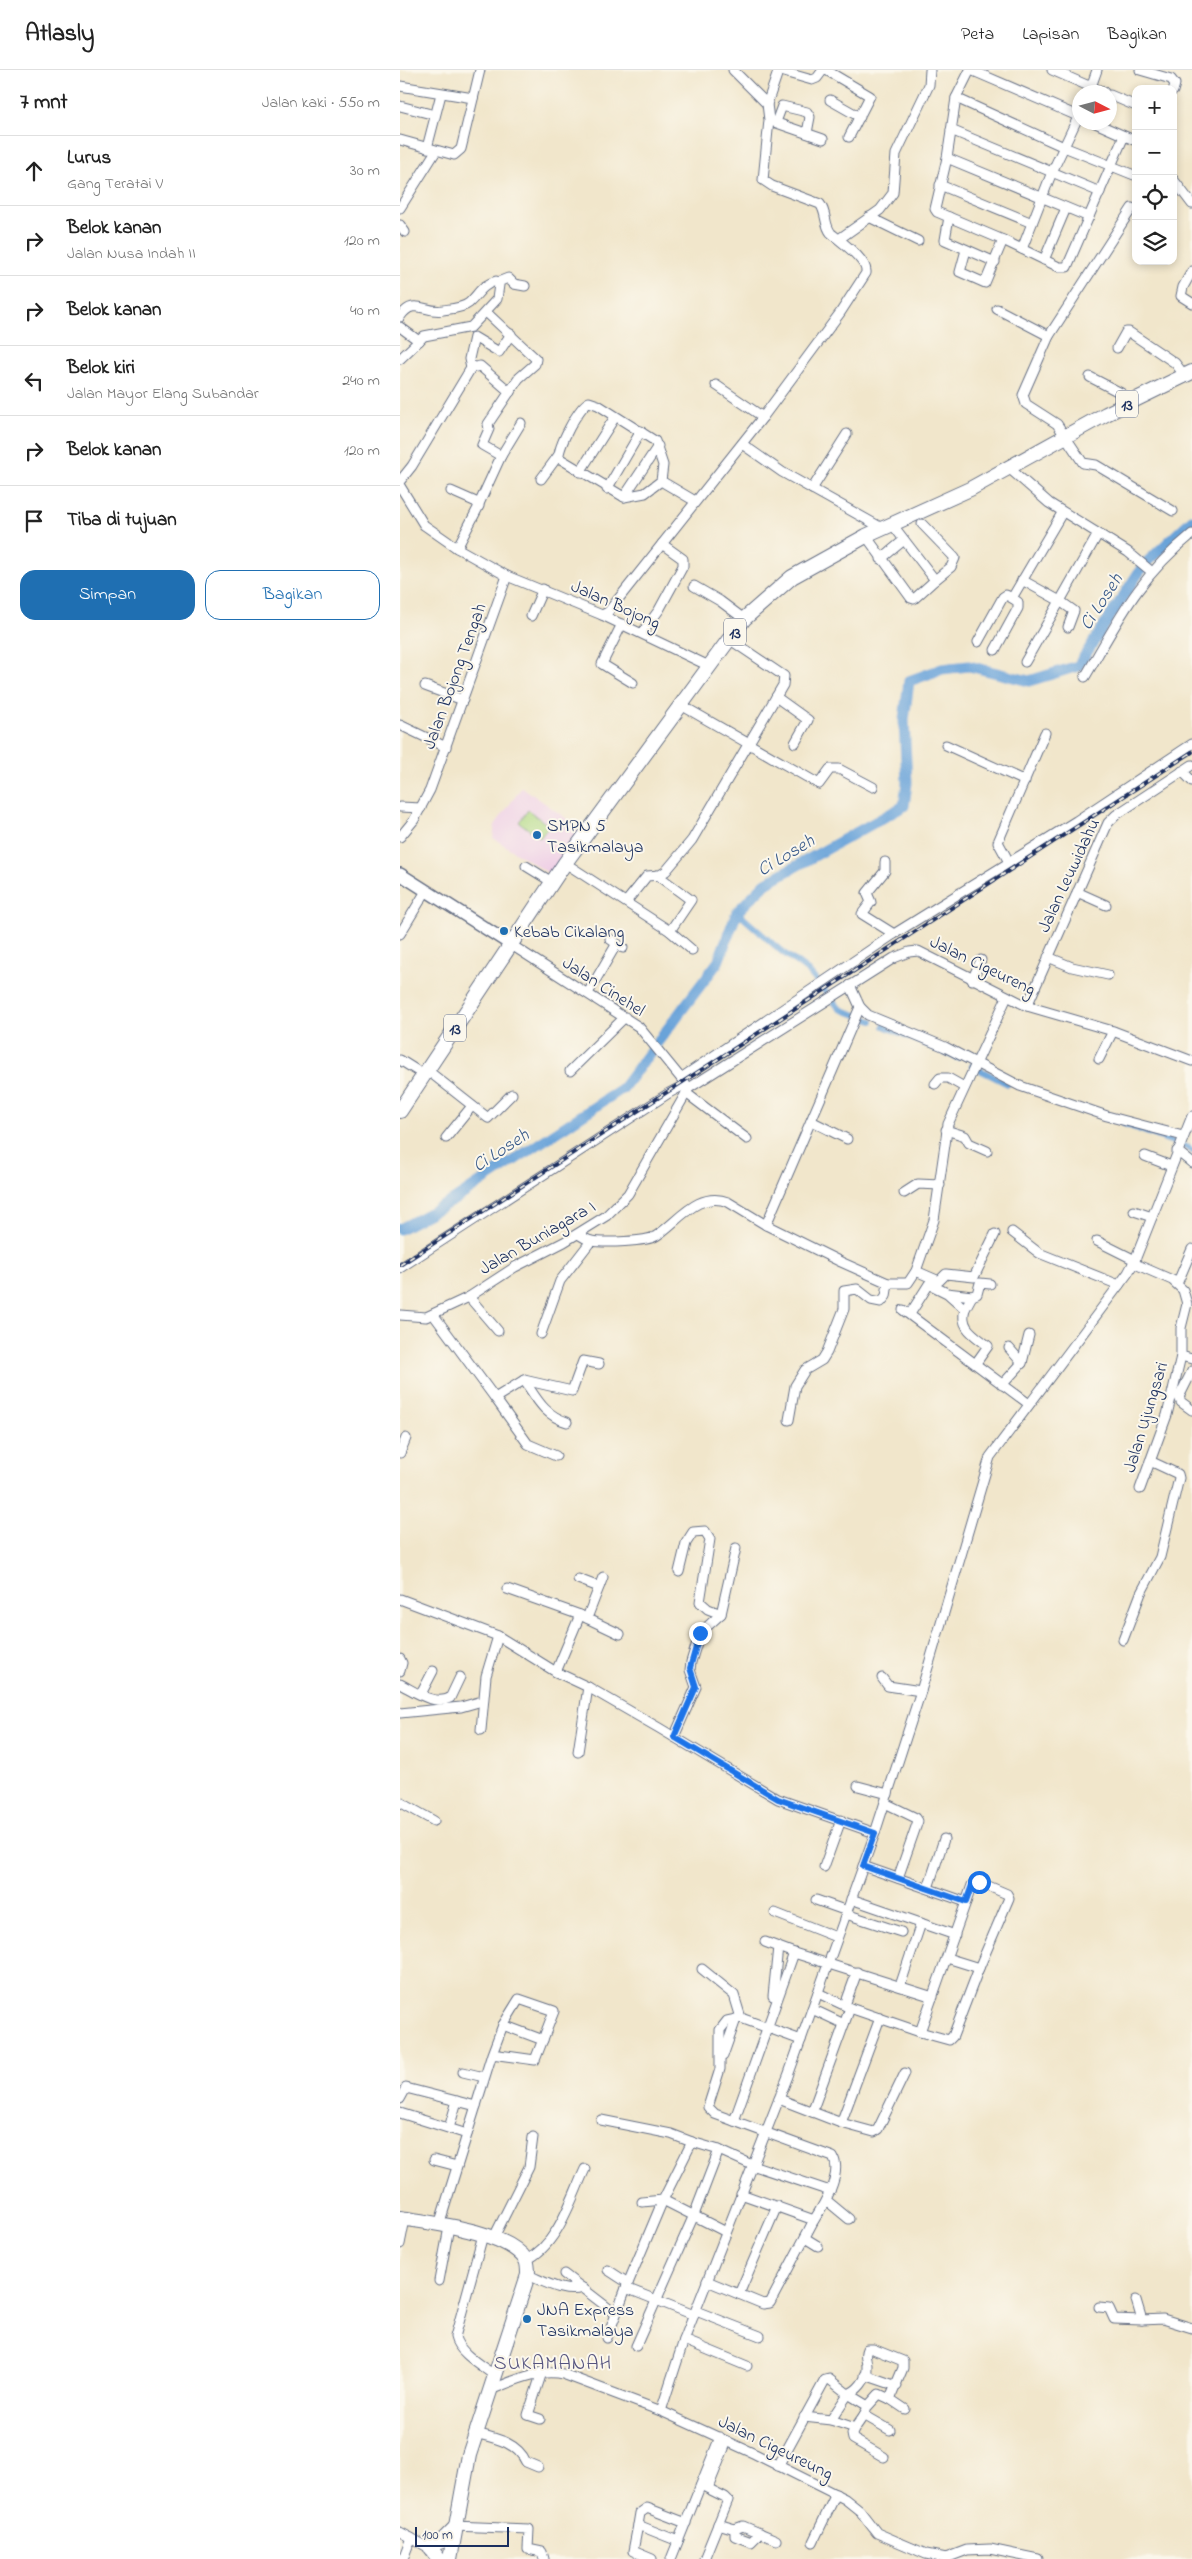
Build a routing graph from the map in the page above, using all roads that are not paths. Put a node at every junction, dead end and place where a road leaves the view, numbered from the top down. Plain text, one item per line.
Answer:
1 (480, 70) edge
2 (733, 70) edge
3 (825, 70) edge
4 (930, 70) edge
5 (971, 70) edge
6 (1052, 70) edge
7 (1097, 70) edge
8 (1140, 70) edge
9 (777, 71) edge
10 (793, 72) edge
11 (1080, 85) edge
12 (1092, 85) edge
13 (1175, 85) edge
14 (400, 86) edge
15 (441, 94) junction
16 (473, 98) junction
17 (956, 98) junction
18 (1117, 98) edge
19 (830, 100) dead end
20 (767, 104) junction
21 (1132, 104) edge
22 (400, 106) edge
23 (1072, 112) edge
24 (435, 115) junction
25 (860, 116) junction
26 (772, 121) junction
27 (951, 130) junction
28 (1072, 130) edge
29 (1111, 130) edge
30 (807, 133) junction
31 (1124, 136) junction
32 (849, 137) dead end
33 (823, 139) dead end
34 (1132, 139) edge
35 (400, 140) edge
36 (1064, 147) junction
37 (432, 150) junction
38 (947, 158) junction
39 (1111, 165) junction
40 (1052, 172) junction
41 (1132, 176) edge
42 (940, 185) junction
43 (1177, 186) edge
44 (1100, 192) junction
45 (1041, 198) junction
46 (1192, 204) edge
47 (400, 208) edge
48 (1066, 208) junction
49 (1132, 208) dead end
50 (949, 217) junction
51 (1089, 217) junction
52 (869, 218) junction
53 (1032, 222) junction
54 (839, 239) junction
55 (1003, 240) junction
56 (918, 241) dead end
57 (1022, 249) junction
58 (966, 250) junction
59 (1044, 260) junction
60 (995, 262) junction
61 (1192, 271) edge
62 (498, 282) junction
63 (525, 286) dead end
64 (1192, 303) edge
65 (996, 309) dead end
66 (486, 312) junction
67 (400, 317) edge
68 (400, 327) edge
69 (511, 334) junction
70 (1049, 336) junction
71 (415, 339) junction
72 (1117, 348) dead end
73 (400, 359) edge
74 (471, 368) junction
75 (1188, 374) edge
76 (1090, 377) dead end
77 (716, 385) dead end
78 (510, 392) junction
79 (1132, 402) junction
80 (616, 417) junction
81 (763, 417) junction
82 (521, 423) dead end
83 (641, 431) junction
84 (847, 434) dead end
85 (1063, 437) junction
86 (742, 444) junction
87 (658, 446) junction
88 (501, 456) junction
89 (558, 456) junction
90 (1010, 469) junction
91 (580, 472) junction
92 (541, 479) dead end
93 (400, 481) edge
94 (661, 481) junction
95 (400, 486) edge
96 (812, 488) junction
97 (607, 489) junction
98 (452, 491) dead end
99 (624, 497) junction
100 (695, 501) junction
101 (479, 504) junction
102 (1173, 511) dead end
103 (1062, 513) junction
104 (922, 524) dead end
105 (887, 526) junction
106 (1098, 534) junction
107 (1192, 534) edge
108 (866, 536) junction
109 (904, 540) junction
110 (662, 544) junction
111 (457, 548) junction
112 (881, 559) junction
113 (1152, 572) junction
114 (508, 576) junction
115 (935, 580) junction
116 (1022, 580) junction
117 (694, 586) dead end
118 (544, 589) junction
119 (1012, 598) junction
120 (1060, 600) junction
121 (602, 615) junction
122 (532, 616) dead end
123 (744, 619) junction
124 (622, 624) junction
125 (1068, 627) dead end
126 (642, 633) junction
127 (729, 639) junction
128 (978, 642) dead end
129 (995, 650) dead end
130 (1025, 662) dead end
131 (709, 666) junction
132 (1085, 677) dead end
133 (633, 683) dead end
134 (425, 686) dead end
135 (776, 697) junction
136 (464, 700) junction
137 (681, 705) junction
138 (401, 728) edge
139 (1046, 733) dead end
140 (795, 743) dead end
141 (747, 744) junction
142 (1192, 744) edge
143 (946, 745) dead end
144 (446, 747) junction
145 (1192, 765) edge
146 (1182, 771) junction
147 (1025, 781) junction
148 (1192, 781) edge
149 (872, 787) dead end
150 (400, 806) edge
151 (421, 808) junction
152 (400, 838) edge
153 (885, 862) dead end
154 (1009, 862) junction
155 (565, 863) junction
156 (526, 866) dead end
157 (400, 874) edge
158 (657, 875) junction
159 (552, 882) junction
160 (426, 891) junction
161 (1077, 892) junction
162 (626, 902) junction
163 (1106, 905) dead end
164 (670, 931) junction
165 (400, 934) edge
166 (894, 934) junction
167 (510, 944) junction
168 (616, 944) dead end
169 (692, 950) dead end
170 (1048, 957) junction
171 (981, 960) dead end
172 (1108, 975) dead end
173 (972, 980) junction
174 (850, 985) junction
175 (588, 993) junction
176 (1007, 998) junction
177 (1027, 1006) junction
178 (857, 1012) junction
179 (625, 1017) junction
180 (1113, 1031) junction
181 (400, 1060) edge
182 (1099, 1060) dead end
183 (1192, 1060) edge
184 (975, 1065) junction
185 (570, 1071) dead end
186 (425, 1073) junction
187 (935, 1084) dead end
188 (686, 1086) junction
189 (964, 1087) junction
190 (512, 1094) dead end
191 (472, 1106) junction
192 (400, 1111) edge
193 (1192, 1116) edge
194 (811, 1121) junction
195 (946, 1130) junction
196 (446, 1138) dead end
197 (747, 1139) dead end
198 (847, 1139) dead end
199 (1180, 1143) junction
200 (987, 1151) dead end
201 (1145, 1156) dead end
202 (1192, 1163) edge
203 (1171, 1166) junction
204 (940, 1185) junction
205 (904, 1193) dead end
206 (1134, 1211) dead end
207 (1152, 1216) junction
208 (766, 1225) junction
209 (1012, 1232) dead end
210 (578, 1234) junction
211 (995, 1234) dead end
212 (591, 1241) junction
213 (1097, 1241) dead end
214 (1192, 1250) edge
215 (1134, 1262) junction
216 (400, 1268) edge
217 (916, 1271) junction
218 (888, 1283) junction
219 (990, 1284) dead end
220 (1119, 1284) junction
221 (1177, 1284) junction
222 (947, 1293) junction
223 (972, 1296) junction
224 (469, 1297) junction
225 (965, 1309) junction
226 (433, 1314) junction
227 (400, 1315) edge
228 (498, 1331) dead end
229 (541, 1334) dead end
230 (1029, 1335) dead end
231 (1009, 1348) dead end
232 (1181, 1356) junction
233 (1192, 1359) edge
234 (976, 1363) junction
235 (1022, 1363) junction
236 (598, 1364) dead end
237 (1192, 1371) edge
238 (524, 1380) junction
239 (1002, 1385) junction
240 (495, 1398) junction
241 (1029, 1404) junction
242 (1192, 1410) edge
243 (789, 1420) dead end
244 (567, 1422) dead end
245 (406, 1438) dead end
246 (400, 1453) edge
247 (556, 1456) dead end
248 (1150, 1461) junction
249 (1140, 1488) dead end
250 (736, 1548) dead end
251 (679, 1572) dead end
252 (603, 1577) dead end
253 (578, 1579) dead end
254 (599, 1586) junction
255 (507, 1589) dead end
256 (400, 1599) edge
257 (721, 1614) junction
258 (584, 1616) junction
259 (620, 1634) dead end
260 (498, 1636) junction
261 (1123, 1640) dead end
262 (400, 1659) edge
263 (400, 1671) edge
264 (433, 1671) dead end
265 (556, 1672) junction
266 (460, 1677) dead end
267 (882, 1678) dead end
268 (400, 1684) edge
269 (588, 1687) junction
270 (921, 1691) junction
271 (421, 1694) junction
272 (482, 1701) junction
273 (400, 1713) edge
274 (481, 1730) dead end
275 (674, 1737) junction
276 (578, 1752) dead end
277 (858, 1786) dead end
278 (887, 1798) junction
279 (400, 1802) edge
280 (434, 1820) dead end
281 (841, 1820) junction
282 (875, 1833) junction
283 (944, 1839) dead end
284 (863, 1866) junction
285 (824, 1867) dead end
286 (898, 1878) junction
287 (928, 1888) junction
288 (851, 1899) junction
289 (816, 1900) dead end
290 (966, 1902) junction
291 (775, 1913) dead end
292 (846, 1913) junction
293 (921, 1923) junction
294 (901, 1932) dead end
295 (955, 1935) junction
296 (836, 1937) junction
297 (765, 1942) dead end
298 (778, 1947) junction
299 (794, 1953) junction
300 (947, 1958) junction
301 (829, 1963) junction
302 (979, 1968) junction
303 (702, 1969) dead end
304 (857, 1972) junction
305 (900, 1986) junction
306 (818, 1993) junction
307 (933, 1997) junction
308 (848, 2006) junction
309 (772, 2009) junction
310 (812, 2009) junction
311 (880, 2018) junction
312 (738, 2019) junction
313 (844, 2024) junction
314 (503, 2025) junction
315 (766, 2027) junction
316 (920, 2032) junction
317 (543, 2040) junction
318 (801, 2040) junction
319 (492, 2054) junction
320 (463, 2072) dead end
321 (905, 2073) dead end
322 (484, 2077) junction
323 (779, 2099) junction
324 (400, 2100) edge
325 (457, 2101) junction
326 (476, 2106) junction
327 (812, 2112) junction
328 (400, 2113) edge
329 (601, 2120) dead end
330 (734, 2121) junction
331 (842, 2123) junction
332 (449, 2128) junction
333 (765, 2133) junction
334 (467, 2134) junction
335 (533, 2137) dead end
336 (692, 2142) junction
337 (719, 2150) junction
338 (434, 2160) dead end
339 (457, 2166) junction
340 (752, 2166) junction
341 (585, 2169) dead end
342 (830, 2191) junction
343 (741, 2194) junction
344 (663, 2200) junction
345 (826, 2200) junction
346 (642, 2202) dead end
347 (777, 2206) junction
348 (694, 2215) junction
349 (402, 2218) edge
350 (849, 2219) dead end
351 (814, 2220) junction
352 (444, 2226) junction
353 (726, 2232) junction
354 (488, 2237) junction
355 (805, 2238) junction
356 (400, 2244) edge
357 (818, 2246) dead end
358 (527, 2268) junction
359 (608, 2270) dead end
360 (564, 2274) dead end
361 (439, 2281) dead end
362 (707, 2281) junction
363 (627, 2286) junction
364 (583, 2288) junction
365 (739, 2294) junction
366 (1136, 2300) dead end
367 (657, 2301) junction
368 (1099, 2307) dead end
369 (695, 2313) junction
370 (616, 2314) junction
371 (1142, 2320) junction
372 (1192, 2328) edge
373 (760, 2336) dead end
374 (607, 2338) dead end
375 (684, 2340) junction
376 (636, 2346) dead end
377 (747, 2366) dead end
378 (542, 2372) junction
379 (494, 2374) junction
380 (865, 2375) junction
381 (896, 2386) junction
382 (490, 2390) junction
383 (848, 2394) junction
384 (890, 2399) junction
385 (905, 2409) dead end
386 (866, 2410) junction
387 (661, 2411) junction
388 (804, 2417) junction
389 (540, 2419) dead end
390 (831, 2420) junction
391 (855, 2428) junction
392 (890, 2430) dead end
393 (475, 2433) junction
394 (723, 2439) junction
395 (884, 2457) dead end
396 (538, 2467) dead end
397 (781, 2467) junction
398 (705, 2487) junction
399 (836, 2494) junction
400 (686, 2523) junction
401 (718, 2524) junction
402 (638, 2525) junction
403 (454, 2527) junction
404 (400, 2532) edge
405 (415, 2540) junction
406 (776, 2540) dead end
407 (678, 2541) junction
408 (814, 2542) dead end
409 (442, 2553) edge
410 (1015, 2556) edge
411 (400, 2558) edge
412 (946, 2558) edge
413 (544, 2559) edge
414 (652, 2559) edge
415 (671, 2559) edge
416 (703, 2559) edge
417 (1038, 2559) edge

1 - 16 street
2 - 20 street
3 - 10 street
3 - 25 street
4 - 52 street
5 - 17 street
5 - 23 street
6 - 11 street
7 - 12 street
8 - 13 street
9 - 10 street
9 - 20 street
14 - 15 street
15 - 16 street
15 - 24 street
16 - 37 street
17 - 27 street
17 - 36 street
18 - 21 street
19 - 25 street
20 - 26 street
22 - 24 street
24 - 37 street
25 - 32 street
26 - 30 street
26 - 30 street
26 - 54 street
27 - 38 street
27 - 40 street
28 - 36 street
29 - 31 street
30 - 33 street
31 - 34 street
31 - 39 street
35 - 37 street
36 - 39 street
36 - 40 street
37 - 47 street
38 - 42 street
38 - 45 street
39 - 41 street
39 - 44 street
40 - 44 street
40 - 45 street
42 - 50 street
42 - 53 street
43 - 46 street
44 - 51 street
45 - 48 street
45 - 53 street
48 - 51 street
48 - 59 street
49 - 70 street
50 - 55 street
50 - 58 street
51 - 59 street
52 - 54 street
52 - 56 street
53 - 57 street
54 - 81 street
55 - 57 street
55 - 60 street
57 - 59 street
58 - 60 street
58 - 60 street
61 - 64 street
62 - 63 street
62 - 66 street
62 - 67 street
65 - 70 street
66 - 69 street
66 - 71 street
68 - 71 street
69 - 74 street
69 - 78 street
70 - 85 street
71 - 73 street
72 - 75 street
74 - 78 street
74 - 93 street
75 - 79 highway, 13
76 - 79 street
77 - 81 street
78 - 88 street
79 - 85 highway, 13
80 - 83 street
80 - 89 street
80 - 91 street
81 - 86 street
82 - 88 street
83 - 87 street
83 - 97 street
84 - 96 street
85 - 90 highway, 13
85 - 102 street
86 - 96 street
86 - 100 street
87 - 94 street
87 - 99 street
88 - 101 street
89 - 91 street
89 - 92 street
90 - 103 street
90 - 105 highway, 13
91 - 97 street
94 - 99 street
94 - 100 street
95 - 111 street, Jalan Bojong
96 - 105 street
97 - 99 street
98 - 101 street
100 - 110 street
101 - 111 street
103 - 106 street
103 - 116 street
104 - 115 street
105 - 108 highway, 13
105 - 109 street
106 - 113 street
106 - 120 street
107 - 113 street
108 - 112 street
108 - 123 highway, 13
109 - 112 street
109 - 115 street
110 - 121 street
110 - 126 street
111 - 114 street, Jalan Bojong
112 - 115 street
113 - 132 street
114 - 118 street, Jalan Bojong
114 - 136 street, Jalan Bojong Tengah
116 - 119 street
116 - 120 street
117 - 123 street
118 - 121 street, Jalan Bojong
118 - 122 street
119 - 128 street
119 - 129 street
120 - 125 street
120 - 130 street
121 - 124 street, Jalan Bojong
123 - 127 highway, 13
124 - 126 street, Jalan Bojong
124 - 133 street
126 - 131 street, Jalan Bojong
127 - 131 highway, 13
127 - 135 street
131 - 137 highway, 13
134 - 136 street
135 - 140 street
135 - 141 street
136 - 144 street, Jalan Bojong Tengah
137 - 141 street
137 - 155 highway, 13
138 - 144 street
139 - 147 street
141 - 149 street
141 - 158 street
142 - 154 street
143 - 147 street
144 - 151 street, Jalan Bojong Tengah
145 - 146 street, Jalan Leuwidahu
146 - 148 street
146 - 161 street, Jalan Leuwidahu
147 - 154 street
150 - 151 street
151 - 152 street, Jalan Bojong Tengah
153 - 166 street
154 - 166 street
155 - 159 highway, 13
155 - 162 street
156 - 159 street
157 - 160 main road
158 - 162 street
158 - 164 street
159 - 167 highway, 13
160 - 165 street
160 - 167 main road
161 - 163 street
161 - 170 street, Jalan Leuwidahu
162 - 164 street
164 - 169 street
166 - 188 street
167 - 175 street, Jalan Cinehel
167 - 186 highway, 13
168 - 175 street
170 - 172 street
170 - 177 street, Jalan Leuwidahu
171 - 173 street
173 - 174 street, Jalan Cigeureng
173 - 176 street, Jalan Cigeureng
174 - 178 street
174 - 188 street
175 - 179 street, Jalan Cinehel
176 - 177 street, Jalan Cigeureng
176 - 184 street
177 - 180 street, Jalan Cigeureng
178 - 184 street
178 - 194 street
179 - 185 street
179 - 188 street, Jalan Cinehel
180 - 182 street
180 - 183 street, Jalan Cigeureng
181 - 186 street
184 - 189 street
184 - 199 street
186 - 191 street
186 - 192 highway, 13
187 - 189 street
188 - 197 street, Jalan Cinehel
188 - 210 street, Jalan Buniagara I
188 - 216 street
189 - 195 street
190 - 191 street
191 - 196 street
193 - 199 street
194 - 198 street
194 - 208 street
195 - 200 street
195 - 204 street
199 - 202 street
199 - 203 street
201 - 203 street
203 - 207 street
204 - 205 street
204 - 217 street
206 - 207 street
207 - 215 street
208 - 212 street
208 - 218 street
209 - 220 street
210 - 212 street
210 - 224 street, Jalan Buniagara I
211 - 217 street
212 - 229 street
213 - 215 street
214 - 221 street
215 - 220 street
215 - 221 street
217 - 218 street
218 - 243 street
219 - 223 street
220 - 241 street
221 - 232 street, Jalan Ujungsari
222 - 223 street
222 - 225 street
222 - 234 street
223 - 225 street
224 - 226 street, Jalan Buniagara I
224 - 228 street
225 - 234 street
226 - 227 street, Jalan Buniagara I
226 - 240 street
230 - 235 street
231 - 235 street
232 - 233 street
232 - 248 street, Jalan Ujungsari
234 - 239 street
235 - 239 street
236 - 238 street
237 - 242 street
238 - 240 street
238 - 244 street
239 - 241 street
240 - 247 street
241 - 270 street
245 - 246 street
248 - 249 street, Jalan Ujungsari
248 - 261 street
250 - 257 street
251 - 257 street
252 - 254 street
253 - 254 street
254 - 258 street
255 - 258 street
256 - 260 street
257 - 275 street
258 - 259 street
258 - 265 street
260 - 265 street
260 - 272 street
262 - 263 street
264 - 271 street
265 - 269 street
266 - 271 street
267 - 270 street
268 - 271 street
269 - 275 street
269 - 276 street
270 - 278 street
272 - 273 street
272 - 274 street
275 - 281 street
277 - 278 street
278 - 282 street
278 - 286 street
279 - 280 street
281 - 282 street
281 - 285 street
282 - 284 street
283 - 287 street
284 - 286 street
284 - 288 street
286 - 287 street
287 - 290 street
288 - 292 street
288 - 293 street
289 - 292 street
290 - 295 street
290 - 302 street
291 - 296 street
292 - 294 street
292 - 296 street
293 - 295 street
293 - 305 street
295 - 300 street
296 - 301 street
297 - 298 street
298 - 299 street
298 - 309 street
299 - 301 street
299 - 309 street
300 - 302 street
300 - 307 street
301 - 304 street
301 - 306 street
302 - 316 street
303 - 312 street
304 - 305 street
304 - 308 street
305 - 307 street
306 - 308 street
306 - 310 street
307 - 316 street
308 - 311 street
308 - 313 street
309 - 315 street
310 - 313 street
310 - 318 street
311 - 316 street
311 - 331 street
312 - 315 street
312 - 330 street
313 - 327 street
314 - 317 street
314 - 317 street
314 - 319 street
315 - 318 street
315 - 330 street
317 - 319 street
318 - 323 street
319 - 322 street
320 - 322 street
321 - 331 street
322 - 326 street
323 - 327 street
323 - 333 street
324 - 325 street
325 - 326 street
325 - 332 street
326 - 334 street
327 - 331 street
328 - 332 street
329 - 336 street
330 - 333 street
332 - 334 street
333 - 340 street
333 - 342 street
334 - 339 street
335 - 354 street
336 - 337 street
336 - 344 street
337 - 340 street
337 - 348 street
338 - 339 street
339 - 352 street
340 - 342 street
340 - 343 street
341 - 358 street
342 - 345 street
343 - 347 street
343 - 353 street
344 - 346 street
344 - 348 street
344 - 363 street
345 - 350 street
345 - 351 street
347 - 351 street
347 - 365 street
348 - 353 street
348 - 367 street
349 - 352 highway
349 - 356 street
351 - 355 street
352 - 354 highway
352 - 361 street
353 - 362 street
354 - 358 highway
354 - 379 street
355 - 357 street
355 - 365 street
358 - 364 street
358 - 379 highway
359 - 363 street
360 - 364 street
362 - 365 street
362 - 369 street
363 - 367 street
363 - 370 street
364 - 370 street
366 - 371 street
367 - 369 street
367 - 376 street
368 - 371 street
369 - 373 street
369 - 375 street
370 - 374 street
371 - 372 street
375 - 377 street
375 - 387 street
378 - 382 street, Jalan Cigeureung
378 - 387 street, Jalan Cigeureung
378 - 389 street
379 - 382 highway
380 - 381 street
380 - 381 street
380 - 383 street
381 - 384 street
382 - 393 highway
383 - 386 street
383 - 388 street
383 - 390 street
384 - 385 street
384 - 386 street
386 - 391 street
386 - 392 street
387 - 394 street, Jalan Cigeureung
388 - 390 street
388 - 397 street
390 - 391 street
391 - 395 street
393 - 396 street
393 - 403 highway
394 - 397 street, Jalan Cigeureung
394 - 398 street
397 - 399 street, Jalan Cigeureung
398 - 400 street
398 - 401 street
399 - 408 street
399 - 412 street, Jalan Cigeureung
400 - 402 street
400 - 407 street
401 - 406 street
401 - 416 street
402 - 407 street
402 - 414 street
403 - 409 highway
403 - 413 street
404 - 405 street
405 - 409 street
405 - 411 street
407 - 415 street
410 - 412 street, Jalan Cigeureung
410 - 417 street, Jalan Cigeureung

